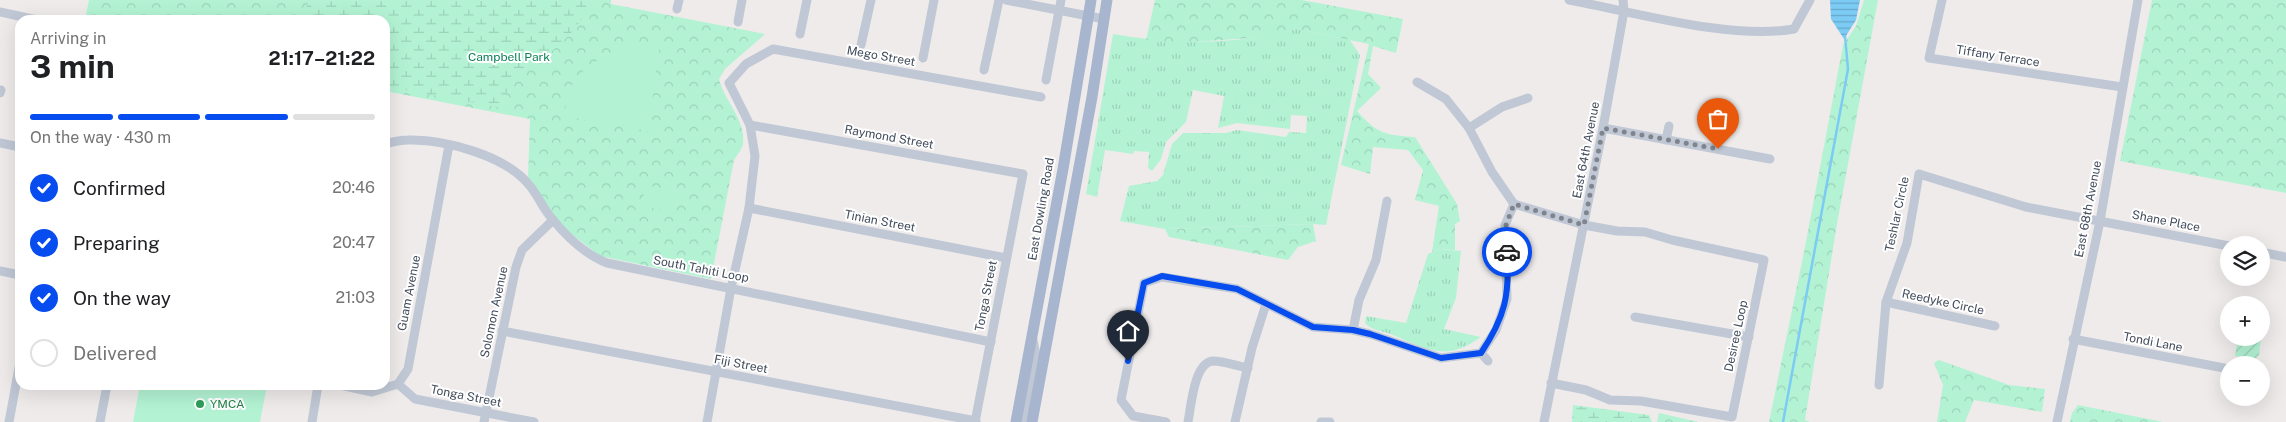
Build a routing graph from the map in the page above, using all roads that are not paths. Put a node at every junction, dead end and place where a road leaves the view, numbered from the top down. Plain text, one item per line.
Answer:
1 (742, 0) edge
2 (807, 0) edge
3 (870, 0) edge
4 (934, 0) edge
5 (999, 0) edge
6 (1006, 0) edge
7 (1061, 0) edge
8 (1091, 0) edge
9 (1107, 0) edge
10 (1569, 0) edge
11 (1623, 0) edge
12 (1810, 0) edge
13 (1942, 0) edge
14 (2138, 0) edge
15 (1624, 10) junction
16 (1059, 11) junction
17 (0, 12) edge
18 (15, 15) edge
19 (1088, 16) junction
20 (1104, 19) junction
21 (738, 22) dead end
22 (800, 34) dead end
23 (861, 45) dead end
24 (923, 58) dead end
25 (984, 70) dead end
26 (1046, 80) dead end
27 (1417, 82) dead end
28 (2122, 87) junction
29 (1041, 97) dead end
30 (1528, 98) dead end
31 (750, 126) junction
32 (1669, 126) dead end
33 (1469, 128) junction
34 (1603, 128) junction
35 (1666, 140) junction
36 (0, 143) edge
37 (390, 143) edge
38 (449, 145) junction
39 (15, 146) edge
40 (1770, 159) dead end
41 (1022, 174) joint
42 (1387, 201) dead end
43 (1514, 204) junction
44 (749, 208) junction
45 (553, 220) junction
46 (2100, 221) junction
47 (1584, 225) junction
48 (2220, 244) edge
49 (2270, 253) edge
50 (2286, 256) edge
51 (1006, 258) junction
52 (0, 271) edge
53 (15, 274) edge
54 (731, 288) junction
55 (1886, 302) junction
56 (1266, 304) junction
57 (1635, 317) dead end
58 (1995, 326) dead end
59 (1353, 330) junction
60 (502, 331) junction
61 (1032, 335) junction
62 (1749, 337) junction
63 (2074, 339) junction
64 (990, 342) junction
65 (1481, 353) junction
66 (1488, 361) dead end
67 (2220, 367) edge
68 (1248, 368) junction
69 (717, 373) junction
70 (1551, 383) junction
71 (398, 384) junction
72 (1880, 384) dead end
73 (390, 386) edge
74 (15, 389) edge
75 (106, 390) edge
76 (317, 390) edge
77 (363, 390) edge
78 (378, 390) edge
79 (486, 412) junction
80 (9, 422) edge
81 (100, 422) edge
82 (312, 422) edge
83 (484, 422) edge
84 (534, 422) edge
85 (707, 422) edge
86 (976, 422) edge
87 (1016, 422) edge
88 (1023, 422) edge
89 (1032, 422) edge
90 (1166, 422) edge
91 (1188, 422) edge
92 (1235, 422) edge
93 (1321, 422) edge
94 (1330, 422) edge
95 (1544, 422) edge
96 (2057, 422) edge

1 - 21 street
2 - 22 street
3 - 23 street
4 - 24 street
5 - 25 street
6 - 16 street
7 - 16 street
8 - 19 main road, East Dowling Road
9 - 20 main road
10 - 15 street
11 - 15 street, East 64th Avenue
12 - 15 street
13 - 28 street, Tiffany Terrace
14 - 28 street, East 68th Avenue
15 - 34 street, East 64th Avenue
16 - 19 street
16 - 26 street
17 - 18 street
19 - 20 street
19 - 61 main road, East Dowling Road
20 - 89 main road
27 - 33 street
28 - 46 street, East 68th Avenue
29 - 31 street, Mego Street
30 - 33 street
31 - 41 street, Raymond Street
31 - 44 street
32 - 35 street
33 - 43 street
34 - 35 street
34 - 47 street, East 64th Avenue
35 - 40 street
36 - 39 street
37 - 38 street, South Tahiti Loop
38 - 45 street, South Tahiti Loop
38 - 71 street, Guam Avenue
41 - 51 street, Tonga Street
42 - 59 street
43 - 47 street
43 - 65 street
44 - 51 street, Tinian Street
44 - 54 street
45 - 54 street, South Tahiti Loop
45 - 60 street, Solomon Avenue
46 - 48 street, Shane Place
46 - 55 street, Teshlar Circle
46 - 63 street, East 68th Avenue
47 - 62 street, Desiree Loop
47 - 70 street, East 64th Avenue
49 - 50 street
51 - 64 street, Tonga Street
52 - 53 street
54 - 64 street, South Tahiti Loop
54 - 69 street
55 - 58 street, Reedyke Circle
55 - 72 street, Teshlar Circle
56 - 59 street
56 - 68 street
56 - 90 street
57 - 62 street
59 - 65 street
60 - 69 street, Fiji Street
60 - 79 street, Solomon Avenue
61 - 87 main road, East Dowling Road
61 - 88 street
62 - 70 street, Desiree Loop
63 - 67 street, Tondi Lane
63 - 96 street, East 68th Avenue
64 - 86 street, Tonga Street
65 - 66 street
68 - 91 street
68 - 92 street
69 - 85 street
69 - 86 street, Fiji Street
70 - 95 street, East 64th Avenue
71 - 73 street
71 - 79 street, Tonga Street
74 - 80 street
75 - 81 street
76 - 82 street
77 - 78 street
79 - 83 street, Solomon Avenue
79 - 84 street, Tonga Street
93 - 94 street

